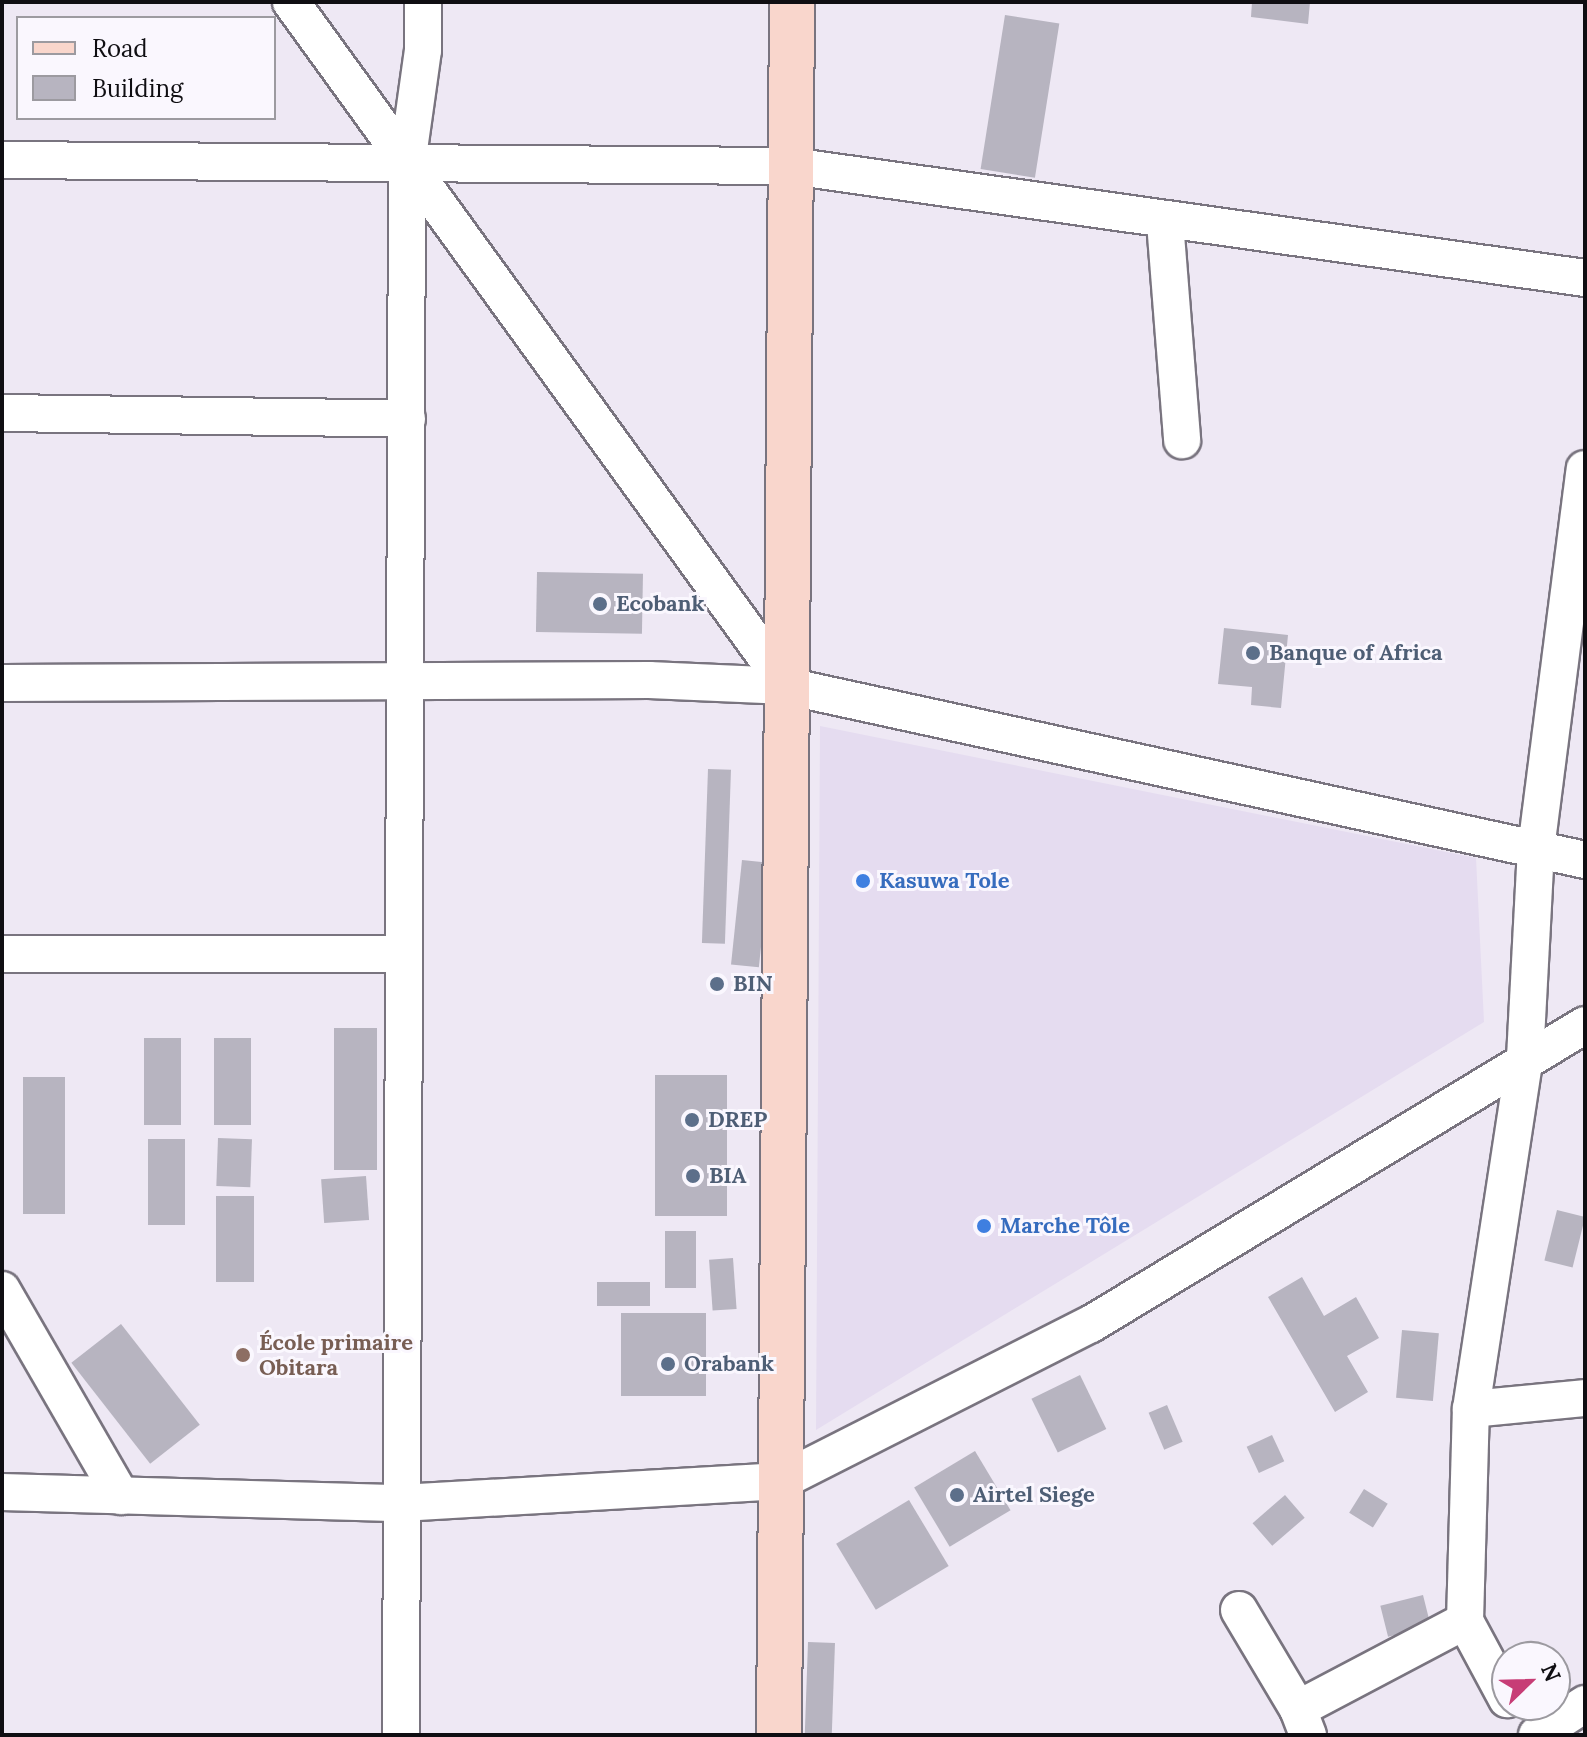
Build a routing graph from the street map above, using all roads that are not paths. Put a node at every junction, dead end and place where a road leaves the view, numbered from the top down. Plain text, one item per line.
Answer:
1 (291, 2) edge
2 (423, 2) edge
3 (792, 2) edge
4 (2, 160) edge
5 (407, 164) junction
6 (791, 166) junction
7 (1165, 222) junction
8 (1585, 278) edge
9 (2, 413) edge
10 (407, 419) junction
11 (1182, 440) dead end
12 (1585, 469) edge
13 (405, 681) junction
14 (2, 683) edge
15 (787, 686) junction
16 (1536, 849) junction
17 (1585, 860) edge
18 (2, 954) edge
19 (404, 954) junction
20 (1585, 1025) edge
21 (1525, 1058) junction
22 (2, 1290) edge
23 (1585, 1398) edge
24 (1471, 1409) junction
25 (781, 1481) junction
26 (2, 1492) edge
27 (121, 1496) junction
28 (401, 1503) junction
29 (1239, 1610) dead end
30 (1465, 1621) junction
31 (1491, 1669) edge
32 (1585, 1704) edge
33 (1303, 1722) edge
34 (401, 1735) edge
35 (779, 1735) edge
36 (1537, 1735) edge

1 - 5 street
2 - 5 street
3 - 6 main road
4 - 5 street
5 - 6 street
5 - 10 street
5 - 15 street
6 - 7 street
6 - 15 main road
7 - 8 street
7 - 11 street
9 - 10 street
10 - 13 street
12 - 16 street
13 - 14 street
13 - 15 street
13 - 19 street
15 - 16 street
15 - 25 main road
16 - 17 street
16 - 21 street
18 - 19 street
19 - 28 street
20 - 21 street
21 - 24 street
21 - 25 street
22 - 27 street
23 - 24 street
24 - 30 street
25 - 28 street
25 - 35 main road
26 - 27 street
27 - 28 street
28 - 34 street
29 - 33 street
30 - 31 street
30 - 33 street
32 - 36 street

